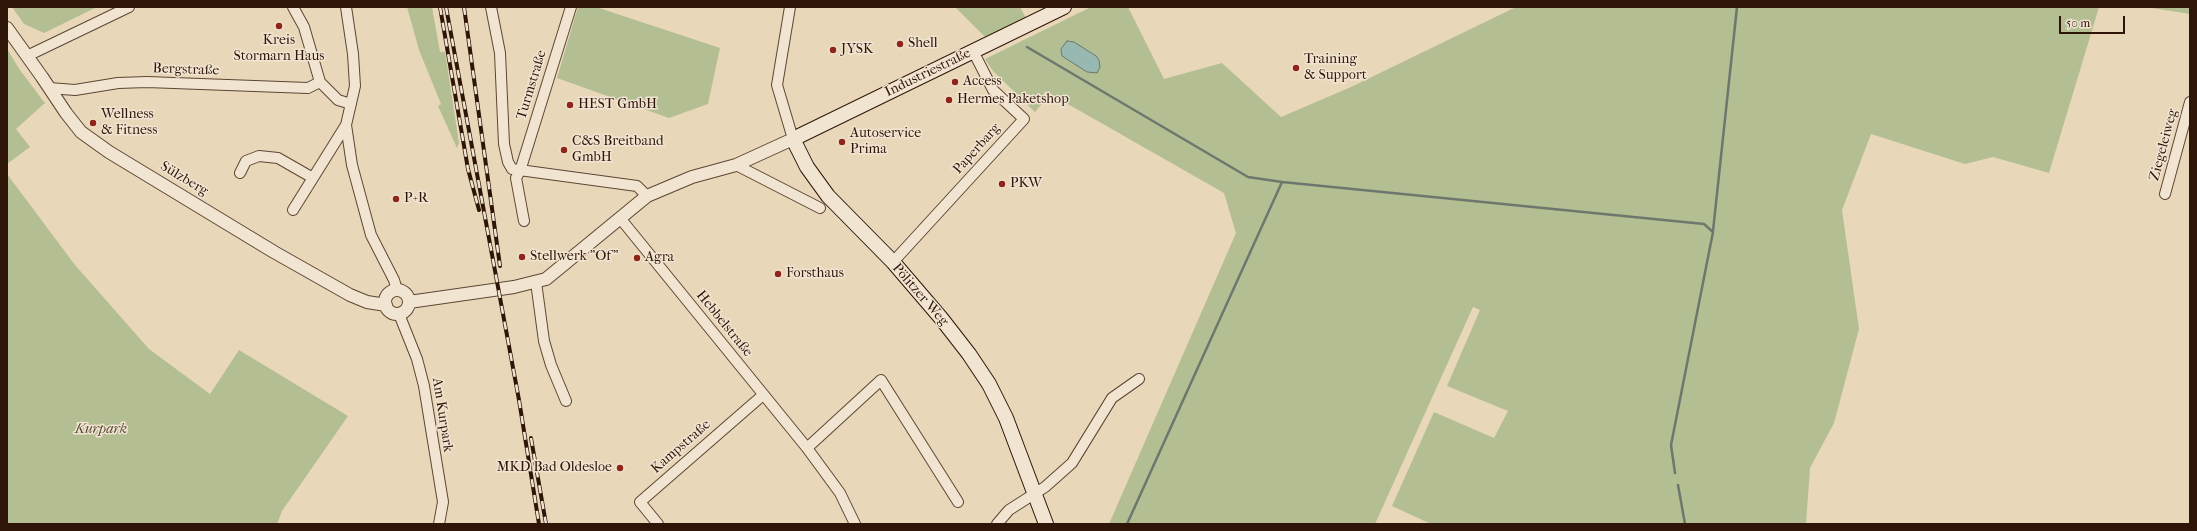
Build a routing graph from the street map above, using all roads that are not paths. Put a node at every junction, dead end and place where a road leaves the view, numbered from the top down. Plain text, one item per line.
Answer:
1 (129, 7) edge
2 (293, 7) edge
3 (346, 7) edge
4 (491, 7) edge
5 (571, 7) edge
6 (790, 7) edge
7 (1064, 7) edge
8 (7, 28) edge
9 (973, 51) junction
10 (27, 56) junction
11 (320, 82) junction
12 (50, 88) junction
13 (2190, 102) edge
14 (351, 104) junction
15 (346, 125) junction
16 (793, 139) junction
17 (736, 165) junction
18 (520, 171) junction
19 (240, 173) dead end
20 (313, 178) junction
21 (2165, 194) dead end
22 (648, 196) junction
23 (820, 208) dead end
24 (293, 210) dead end
25 (620, 218) junction
26 (524, 221) dead end
27 (893, 262) junction
28 (536, 282) junction
29 (397, 290) junction
30 (409, 302) junction
31 (386, 306) junction
32 (399, 314) junction
33 (1139, 379) dead end
34 (763, 395) junction
35 (566, 401) dead end
36 (807, 448) junction
37 (1035, 493) junction
38 (958, 502) dead end
39 (439, 524) edge
40 (658, 524) edge
41 (855, 524) edge
42 (997, 524) edge
43 (1046, 524) edge

1 - 10 street
2 - 11 street
3 - 14 street
4 - 18 street
5 - 18 street, Turmstraße
6 - 16 street
7 - 9 main road, Industriestraße
8 - 10 street, Sülzberg
9 - 16 main road, Industriestraße
9 - 27 street, Paperbarg
10 - 12 street, Sülzberg
11 - 12 street, Bergstraße
11 - 14 street
12 - 31 street, Sülzberg
13 - 21 street, Ziegeleiweg
14 - 15 street
15 - 20 street
15 - 29 street
16 - 17 street
16 - 27 main road, Pölitzer Weg
17 - 22 street
17 - 23 street
18 - 22 street
18 - 26 street, Turmstraße
19 - 20 street
20 - 24 street
22 - 25 street
25 - 28 street
25 - 34 street, Hebbelstraße
27 - 37 main road, Pölitzer Weg
28 - 30 street
28 - 35 street
29 - 30 street
29 - 31 street
30 - 32 street
31 - 32 street, Sülzberg
32 - 39 street, Am Kurpark
33 - 37 street
34 - 36 street, Hebbelstraße
34 - 40 street, Kampstraße
36 - 38 street
36 - 41 street, Hebbelstraße
37 - 42 street
37 - 43 main road, Pölitzer Weg

